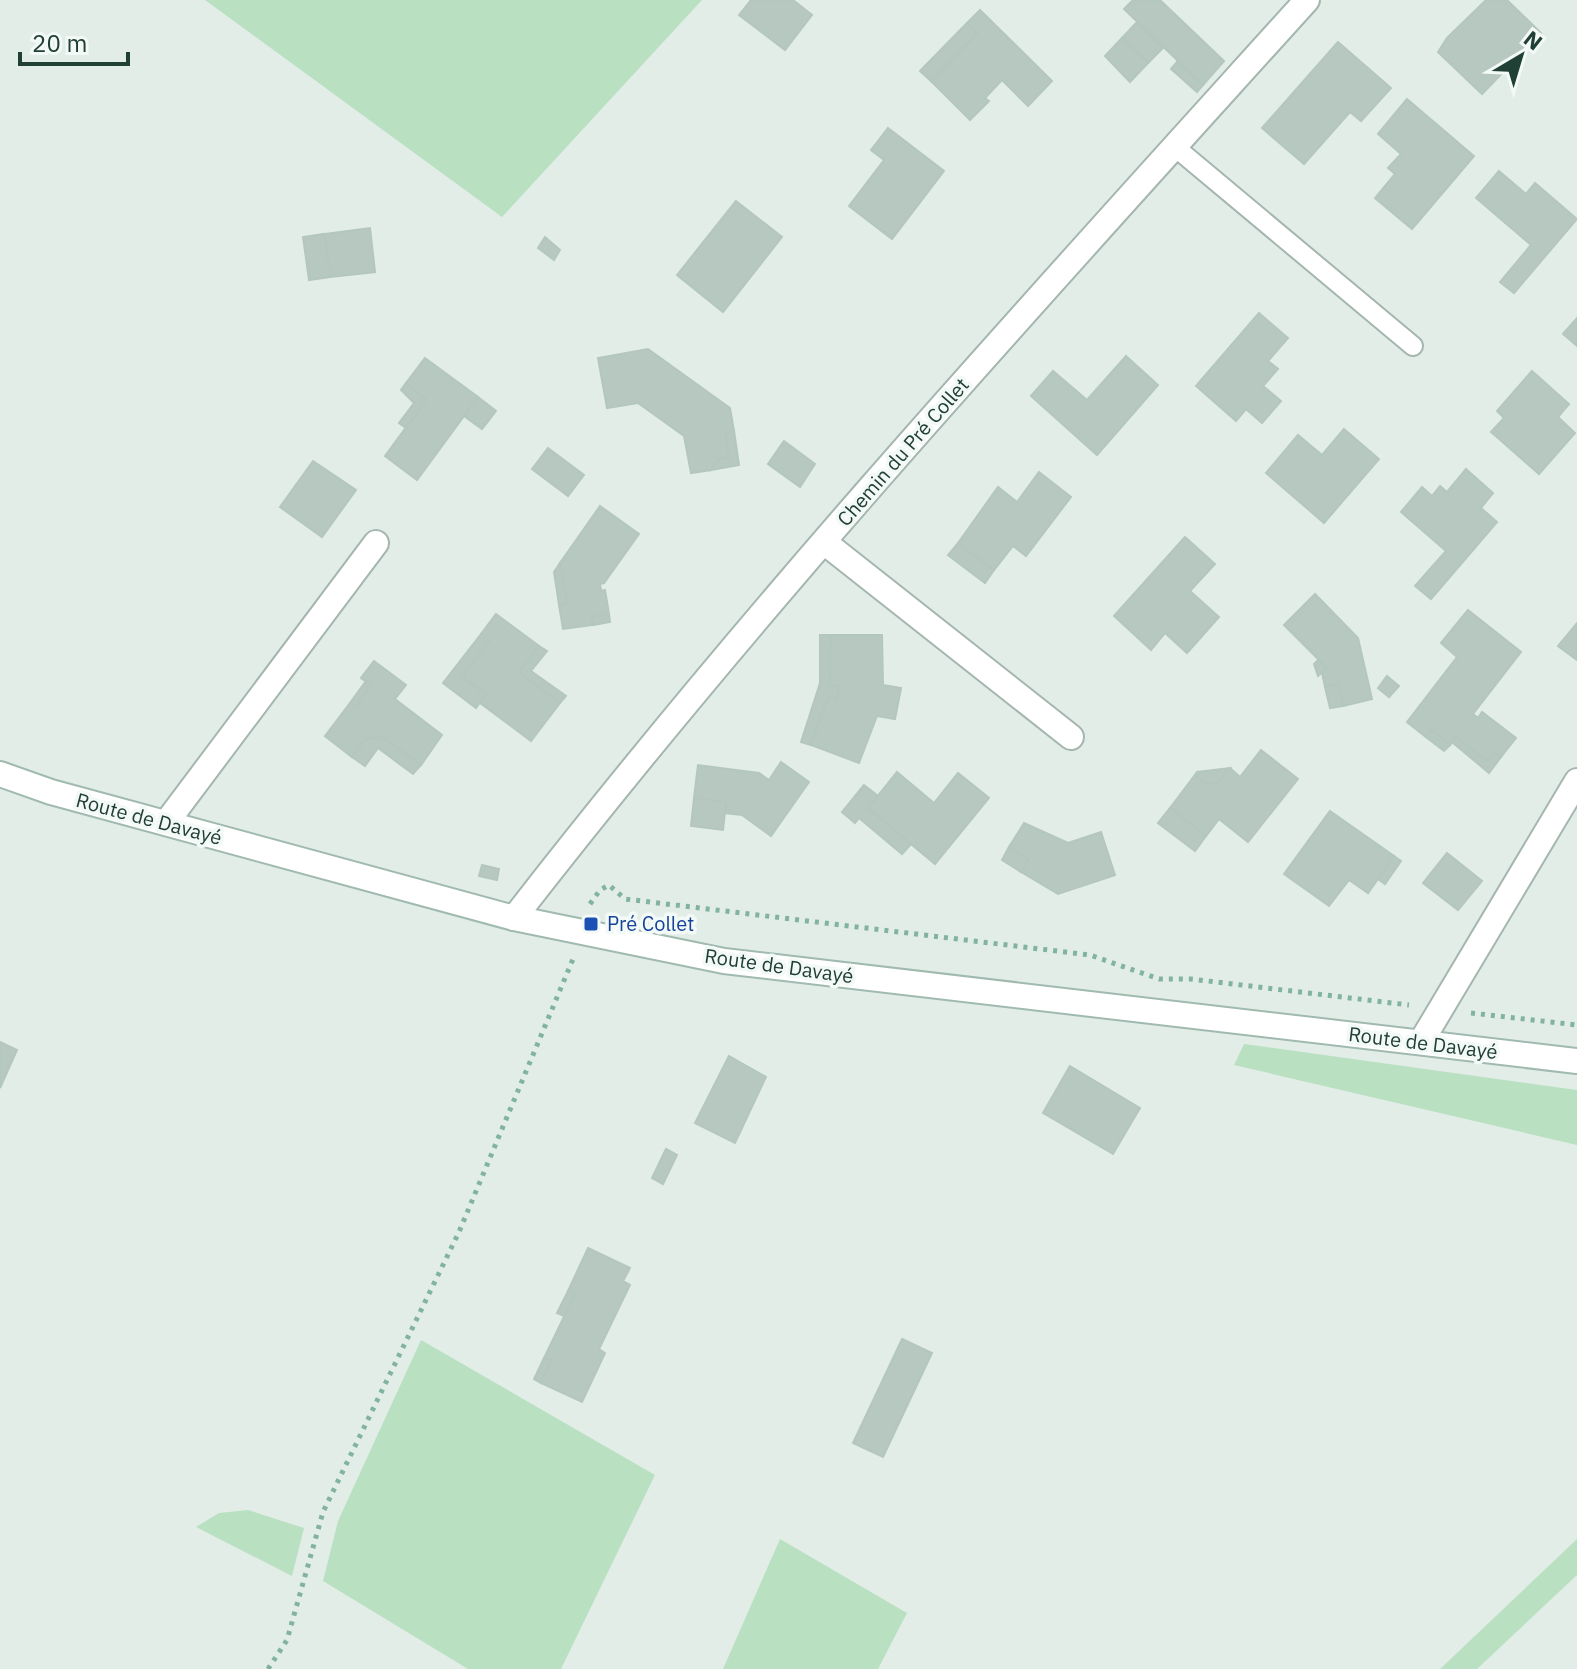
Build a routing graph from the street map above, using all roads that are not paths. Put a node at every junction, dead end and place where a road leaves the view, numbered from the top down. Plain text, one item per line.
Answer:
1 (1307, 0) edge
2 (1175, 147) junction
3 (1413, 346) dead end
4 (824, 542) junction
5 (376, 543) dead end
6 (1071, 737) dead end
7 (0, 774) edge
8 (1577, 781) edge
9 (166, 823) junction
10 (514, 918) junction
11 (1421, 1042) junction
12 (1577, 1061) edge

1 - 2 street, Chemin du Pré Collet
2 - 3 lane
2 - 4 street, Chemin du Pré Collet
4 - 6 street
4 - 10 street, Chemin du Pré Collet
5 - 9 street
7 - 9 street, Route de Davayé
8 - 11 street
9 - 10 street, Route de Davayé
10 - 11 street, Route de Davayé
11 - 12 street, Route de Davayé

